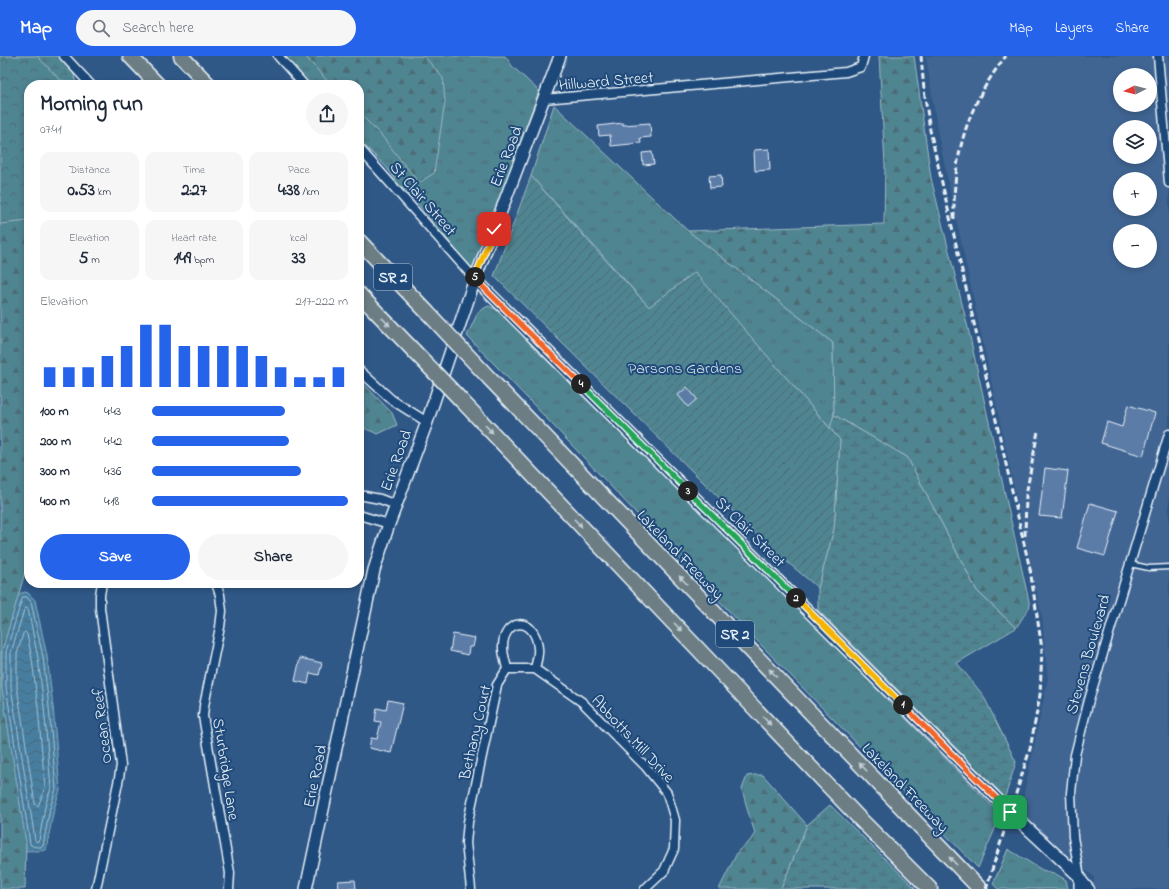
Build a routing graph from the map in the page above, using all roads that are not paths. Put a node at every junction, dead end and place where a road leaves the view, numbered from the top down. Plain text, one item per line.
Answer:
1 (64, 56) edge
2 (130, 56) edge
3 (181, 56) edge
4 (278, 56) edge
5 (560, 56) edge
6 (864, 56) edge
7 (1158, 56) edge
8 (86, 80) edge
9 (153, 80) edge
10 (204, 80) edge
11 (300, 80) edge
12 (544, 99) junction
13 (364, 154) edge
14 (1169, 183) edge
15 (364, 246) edge
16 (475, 279) junction
17 (364, 299) edge
18 (364, 375) edge
19 (426, 422) junction
20 (1169, 434) edge
21 (364, 496) edge
22 (396, 505) junction
23 (364, 516) edge
24 (389, 524) junction
25 (1130, 564) junction
26 (1169, 566) edge
27 (101, 588) edge
28 (218, 588) edge
29 (507, 670) junction
30 (535, 670) junction
31 (1080, 877) junction
32 (96, 889) edge
33 (229, 889) edge
34 (306, 889) edge
35 (471, 889) edge
36 (645, 889) edge
37 (930, 889) edge
38 (980, 889) edge
39 (1080, 889) edge
40 (1090, 889) edge

1 - 8 street
2 - 9 highway
3 - 10 highway
4 - 11 street
5 - 12 street, Erie Road
6 - 12 street, Hillward Street
7 - 14 street
12 - 16 street, Erie Road
13 - 16 street, St Clair Street
38 -> 15 highway, Lakeland Freeway / SR 2, bridge
16 - 19 street, Erie Road
16 - 31 street, St Clair Street
17 -> 37 highway, SR 2, bridge
18 - 19 street
19 - 22 street, Erie Road
20 - 25 street, Stevens Boulevard
21 - 22 street
22 - 24 street, Erie Road
23 - 24 street
24 - 34 street, Erie Road
25 - 26 lane
25 - 31 street, Stevens Boulevard
27 - 32 street, Ocean Reef
28 - 33 street, Sturbridge Lane
29 - 30 street
29 - 30 street, Bethany Court
29 - 35 street, Bethany Court
30 - 36 street, Abbotts Mill Drive
31 - 39 street, Stevens Boulevard
31 - 40 street

